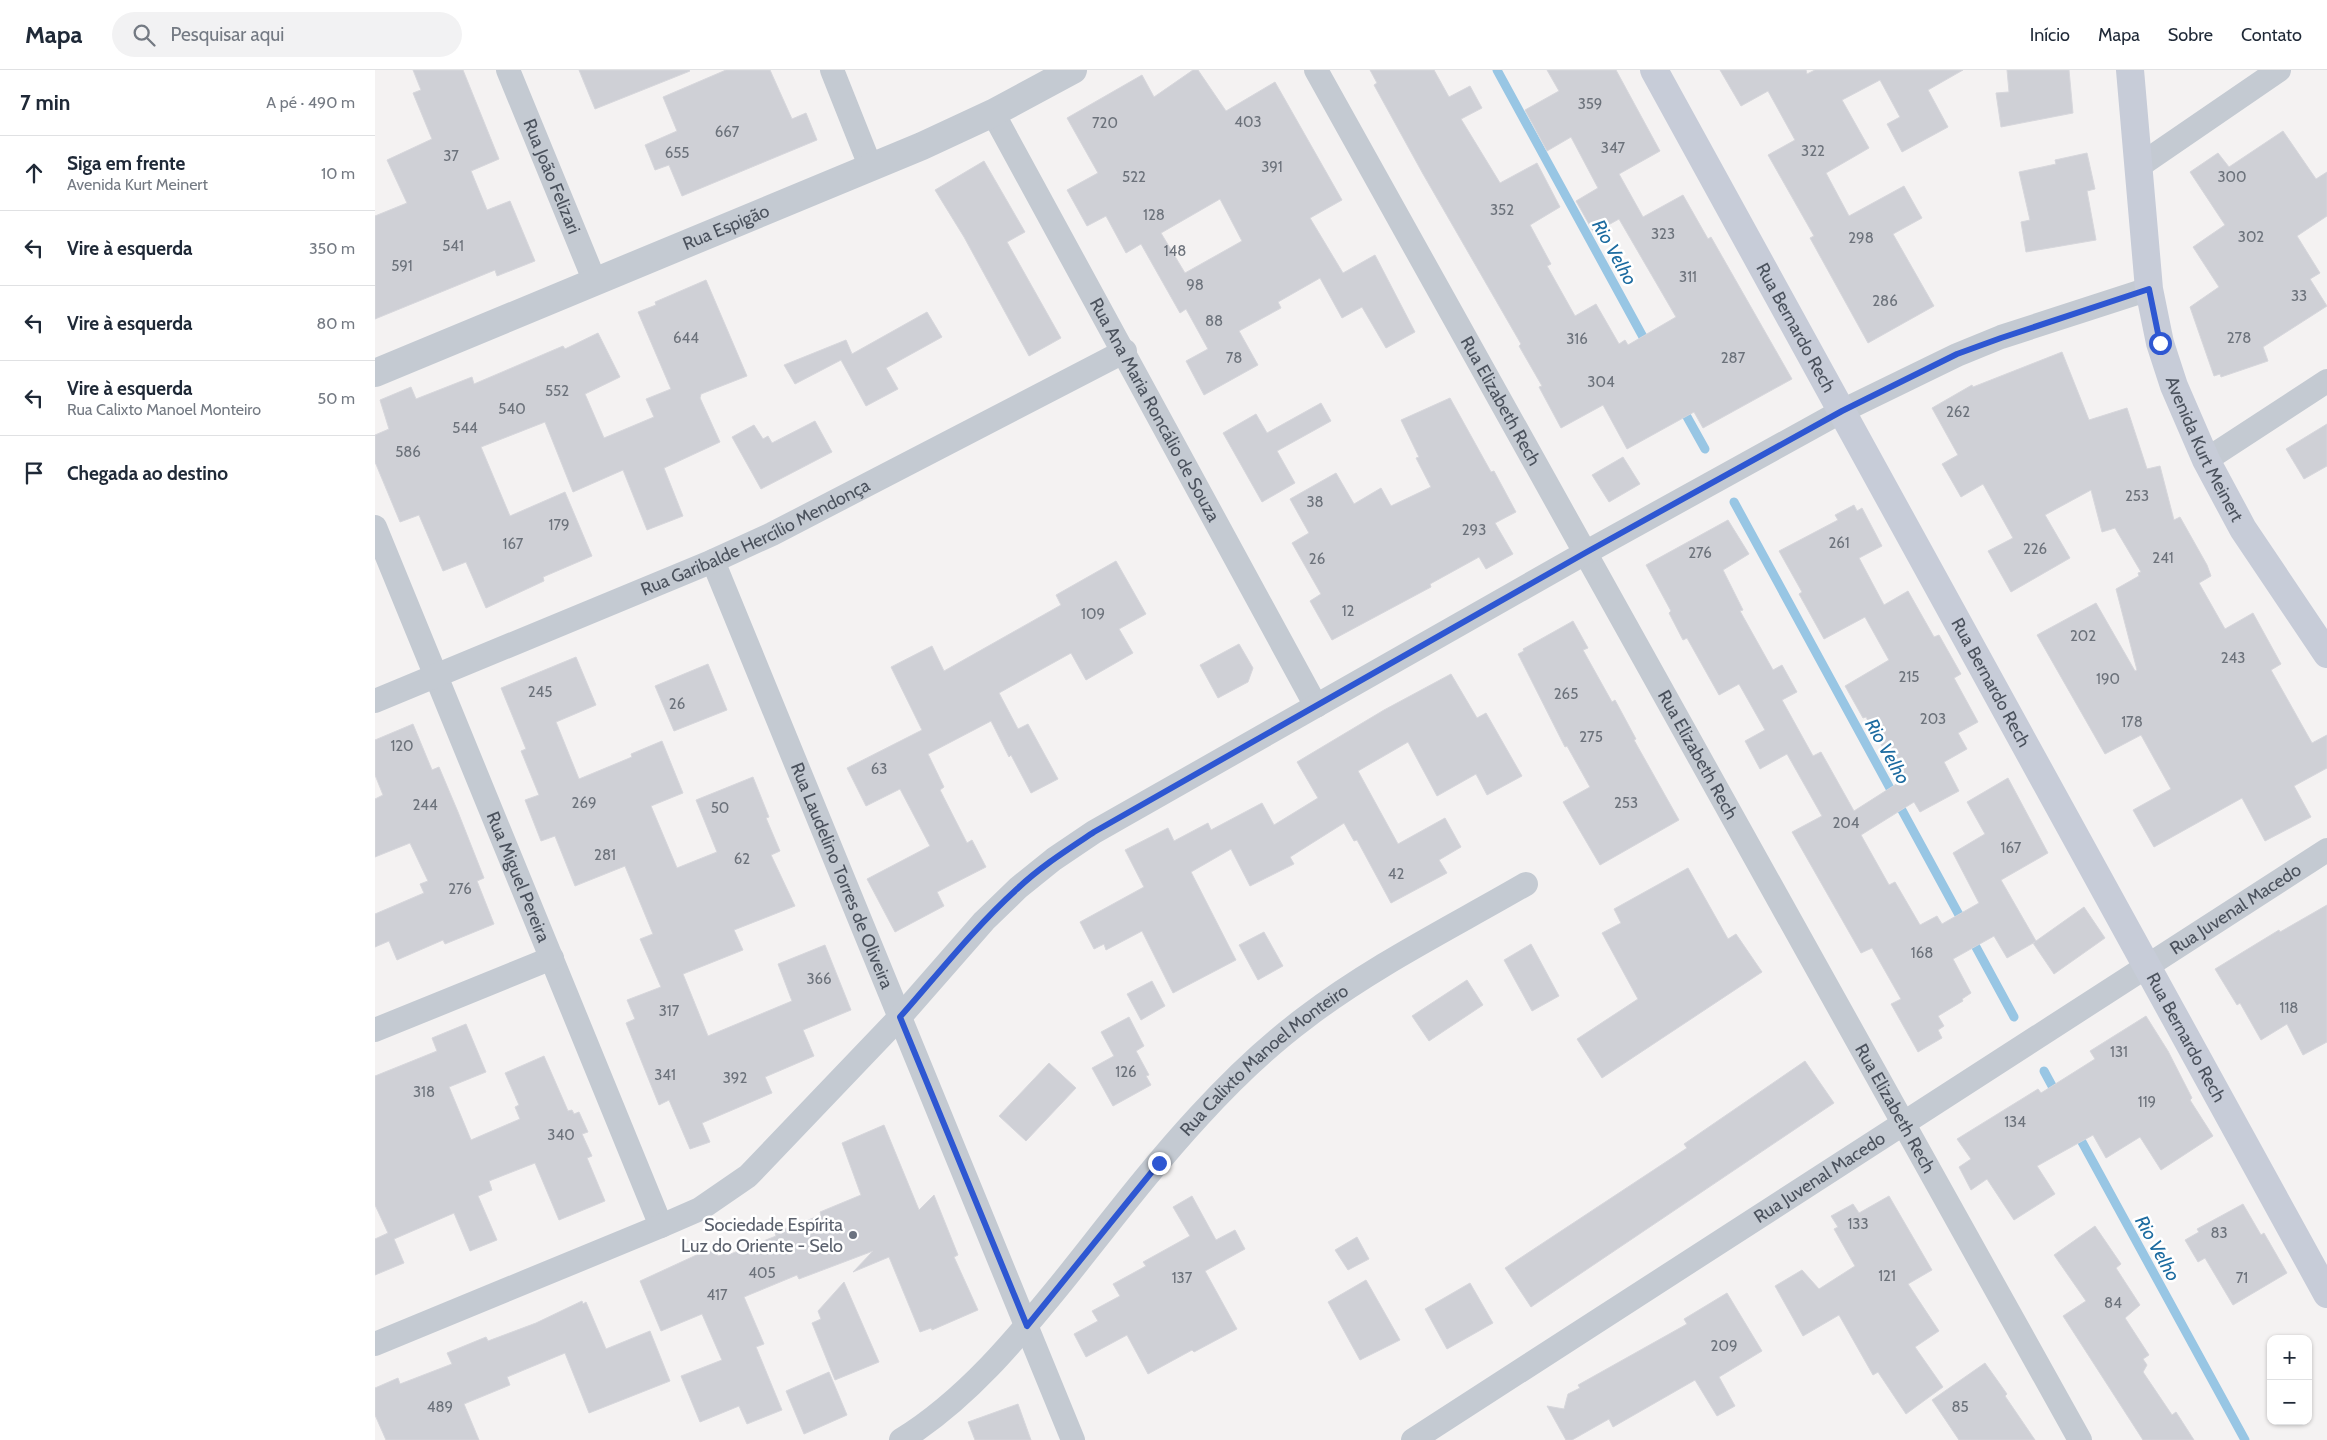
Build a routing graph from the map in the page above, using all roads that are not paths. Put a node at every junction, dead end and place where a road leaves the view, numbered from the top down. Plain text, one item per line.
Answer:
1 (508, 70) edge
2 (832, 70) edge
3 (1073, 70) edge
4 (1316, 70) edge
5 (1654, 70) edge
6 (2130, 70) edge
7 (2279, 70) edge
8 (993, 113) junction
9 (2139, 166) junction
10 (871, 168) junction
11 (595, 282) junction
12 (2149, 289) junction
13 (1125, 351) junction
14 (375, 373) edge
15 (2327, 380) edge
16 (1842, 411) junction
17 (2206, 460) junction
18 (375, 527) edge
19 (1585, 553) junction
20 (713, 561) junction
21 (2327, 654) edge
22 (436, 676) junction
23 (375, 701) edge
24 (1316, 706) junction
25 (2327, 850) edge
26 (1526, 884) dead end
27 (552, 958) junction
28 (2146, 966) junction
29 (900, 1017) junction
30 (375, 1030) edge
31 (1903, 1124) junction
32 (661, 1226) junction
33 (2327, 1294) edge
34 (1027, 1326) junction
35 (375, 1344) edge
36 (901, 1440) edge
37 (1073, 1440) edge
38 (1413, 1440) edge
39 (2079, 1440) edge

1 - 11 street, Rua João Felizari
2 - 10 street
3 - 8 street, Rua Espigão
4 - 19 street, Rua Elizabeth Rech
5 - 16 main road, Rua Bernardo Rech
6 - 9 main road, Avenida Kurt Meinert
7 - 9 street
8 - 10 street, Rua Espigão
8 - 13 street, Rua Ana Maria Roncálio de Souza
9 - 12 main road, Avenida Kurt Meinert
10 - 11 street, Rua Espigão
11 - 14 street, Rua Espigão
12 - 16 street
12 - 17 main road, Avenida Kurt Meinert
13 - 20 street, Rua Garibalde Hercílio Mendonça
13 - 24 street, Rua Ana Maria Roncálio de Souza
15 - 17 street
16 - 19 street
16 - 28 main road, Rua Bernardo Rech
17 - 21 main road, Avenida Kurt Meinert
18 - 22 street, Rua Miguel Pereira
19 - 24 street
19 - 31 street, Rua Elizabeth Rech
20 - 22 street, Rua Garibalde Hercílio Mendonça
20 - 29 street, Rua Laudelino Torres de Oliveira
22 - 23 street, Rua Garibalde Hercílio Mendonça
22 - 27 street, Rua Miguel Pereira
24 - 29 street
25 - 28 street, Rua Juvenal Macedo
26 - 34 street, Rua Calixto Manoel Monteiro
27 - 30 street
27 - 32 street, Rua Miguel Pereira
28 - 31 street, Rua Juvenal Macedo
28 - 33 main road, Rua Bernardo Rech
29 - 32 street
29 - 34 street, Rua Laudelino Torres de Oliveira
31 - 38 street, Rua Juvenal Macedo
31 - 39 street, Rua Elizabeth Rech
32 - 35 street
34 - 36 street, Rua Calixto Manoel Monteiro
34 - 37 street, Rua Laudelino Torres de Oliveira

